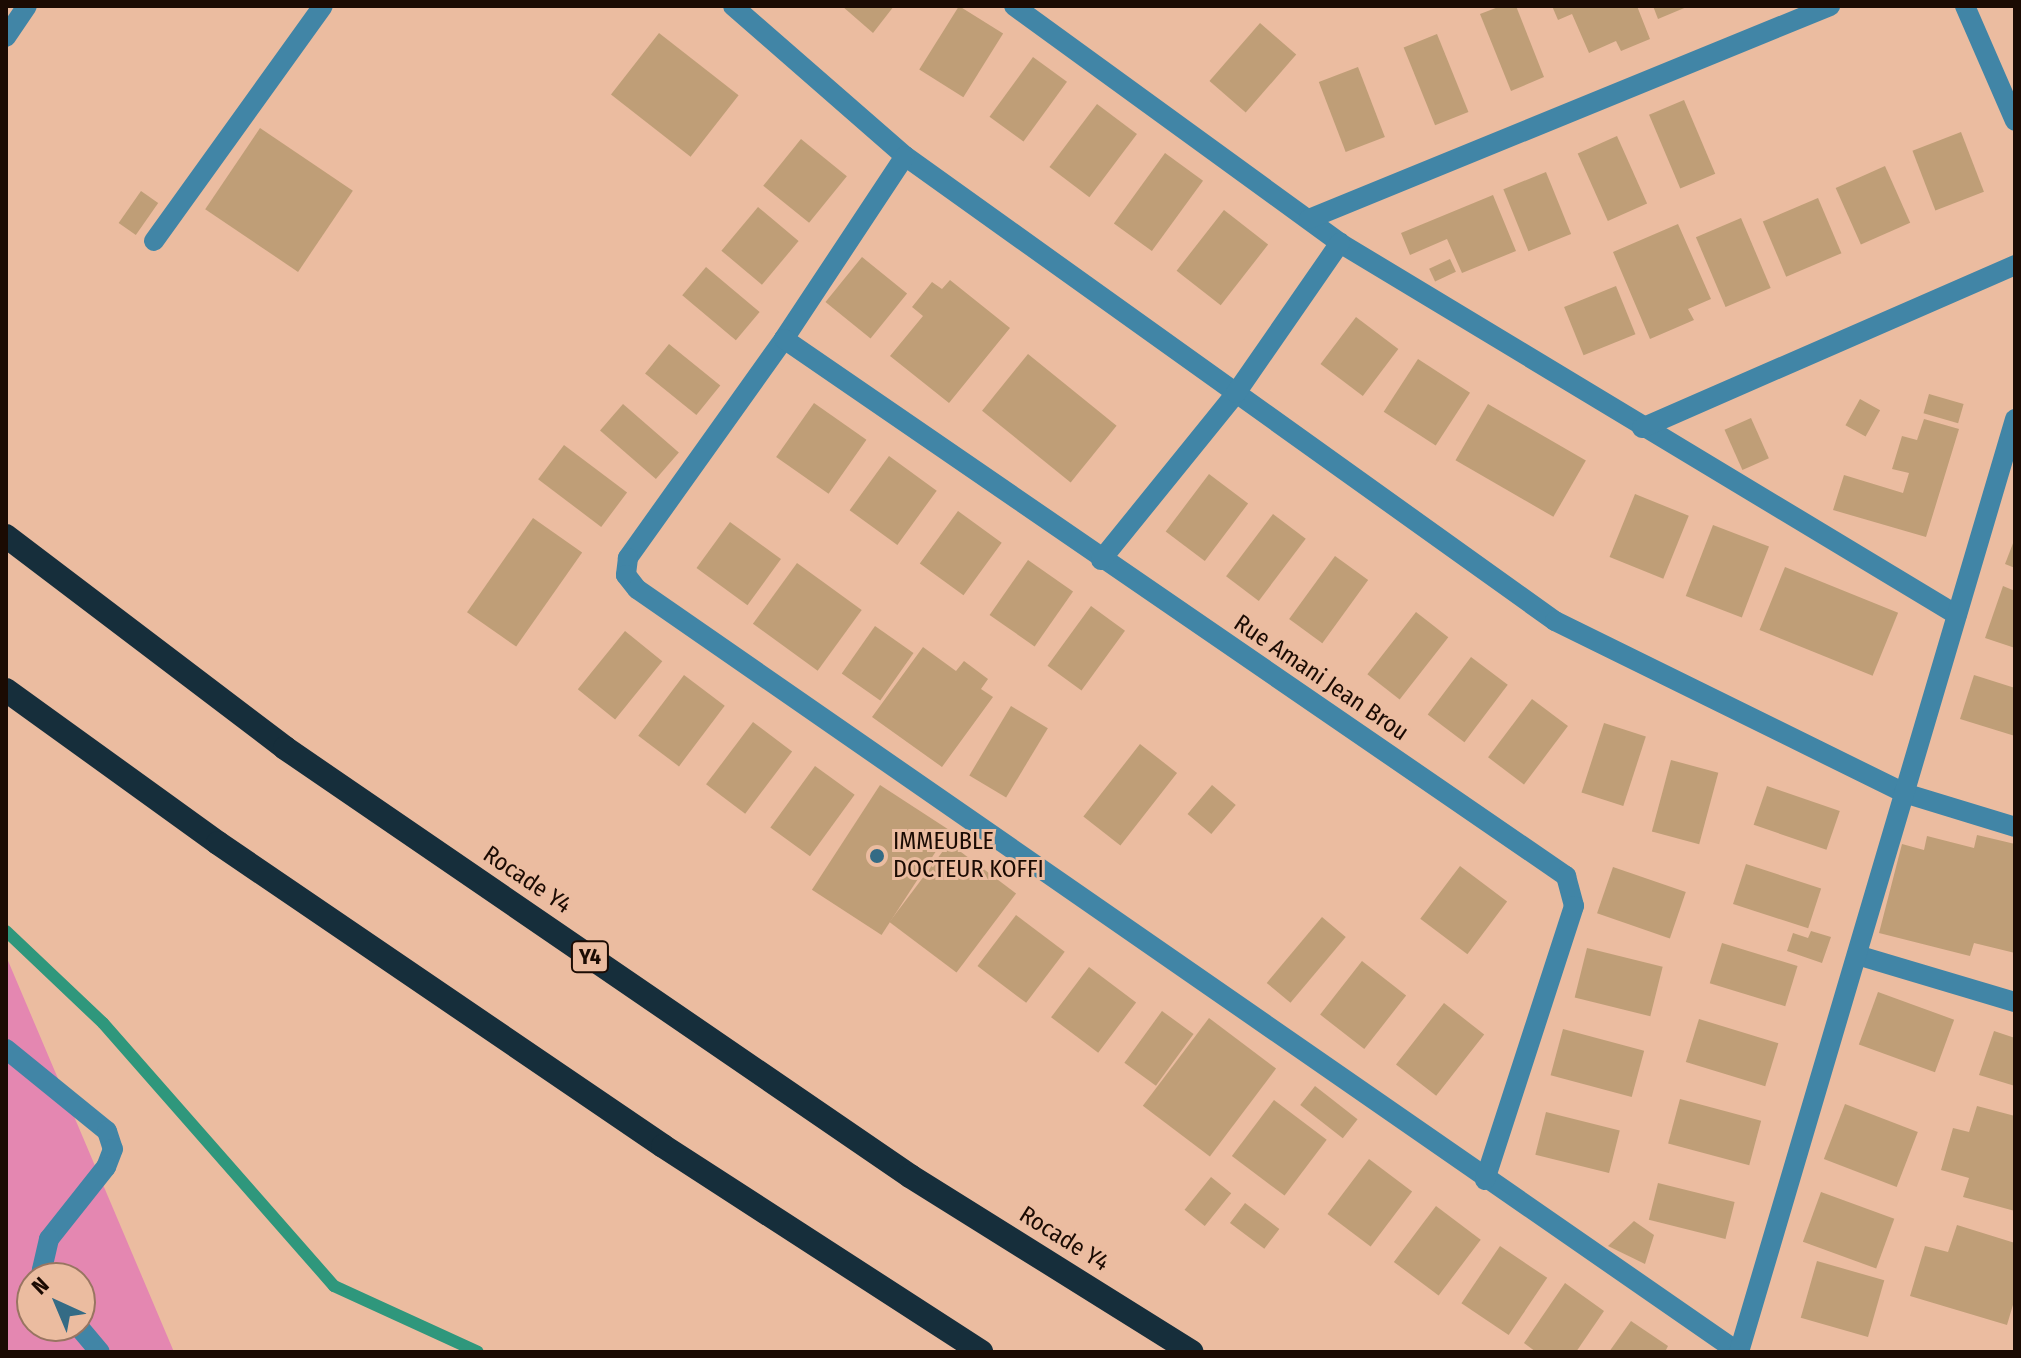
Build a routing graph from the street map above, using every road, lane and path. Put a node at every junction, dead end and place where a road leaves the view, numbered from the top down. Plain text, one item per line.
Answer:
1 (27, 6) edge
2 (323, 6) edge
3 (733, 6) edge
4 (1014, 6) edge
5 (1830, 6) edge
6 (1965, 6) edge
7 (6, 37) edge
8 (2015, 121) edge
9 (905, 156) junction
10 (1309, 219) junction
11 (154, 241) dead end
12 (1340, 243) junction
13 (2015, 265) edge
14 (784, 339) junction
15 (1236, 393) junction
16 (2015, 419) edge
17 (1642, 428) junction
18 (6, 536) edge
19 (1101, 560) junction
20 (1957, 615) junction
21 (6, 690) edge
22 (1904, 793) junction
23 (2015, 827) edge
24 (1857, 955) junction
25 (2015, 1002) edge
26 (6, 1049) edge
27 (1485, 1180) junction
28 (44, 1262) edge
29 (981, 1352) edge
30 (1192, 1352) edge
31 (1739, 1352) edge

1 - 7 street
2 - 11 street
3 - 9 street
4 - 10 street
5 - 10 street
6 - 8 street
9 - 14 street
9 - 15 street
10 - 12 street
12 - 15 street
12 - 17 street
13 - 17 street
14 - 19 street, Rue Amani Jean Brou
14 - 27 street
15 - 19 street
15 - 22 street
16 - 20 street
17 - 20 street
18 - 30 highway, Rocade Y4 / Y4
19 - 27 street, Rue Amani Jean Brou
20 - 22 street
21 - 29 highway
22 - 23 street
22 - 24 street
24 - 25 street
24 - 31 street
26 - 28 street
27 - 31 street

